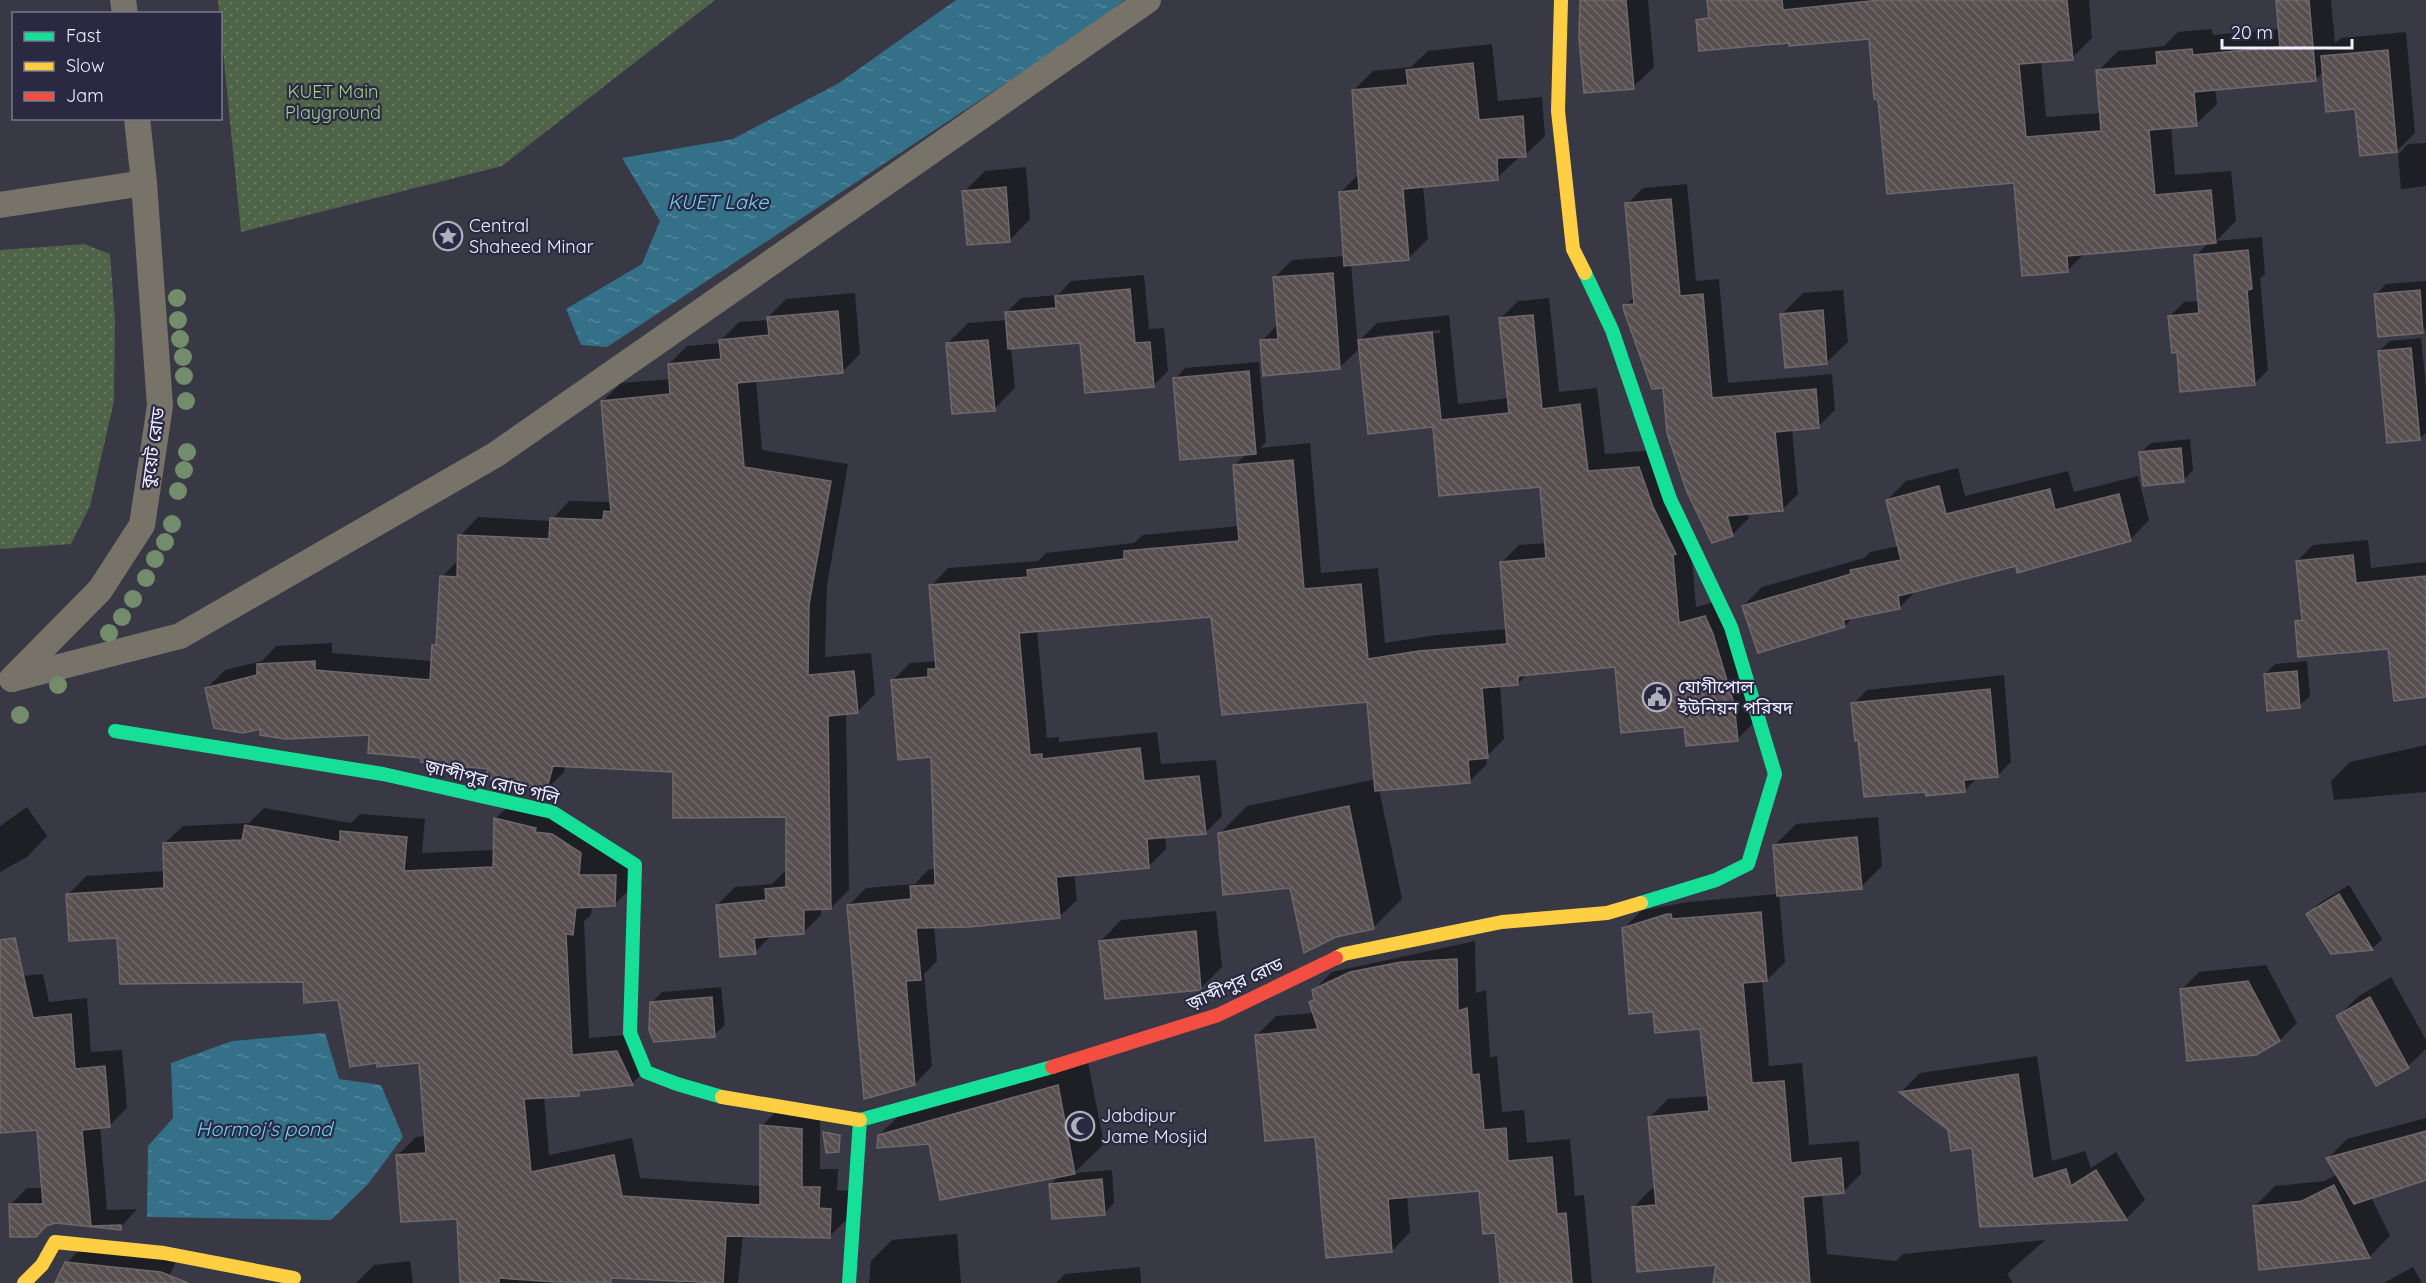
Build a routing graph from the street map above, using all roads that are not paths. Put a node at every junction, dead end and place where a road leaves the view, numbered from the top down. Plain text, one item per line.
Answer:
1 (1148, 0) edge
2 (1561, 0) edge
3 (137, 120) edge
4 (144, 183) junction
5 (0, 205) edge
6 (6, 683) edge
7 (115, 731) dead end
8 (860, 1120) junction
9 (294, 1278) dead end
10 (24, 1283) edge
11 (849, 1283) edge

1 - 6 lane
2 - 8 street, জ়াব্দীপুর রোড
3 - 4 lane, কুয়েট রোড
4 - 5 lane
4 - 6 lane, কুয়েট রোড
7 - 8 street, জ়াব্দীপুর রোড গলি
8 - 11 street
9 - 10 street

